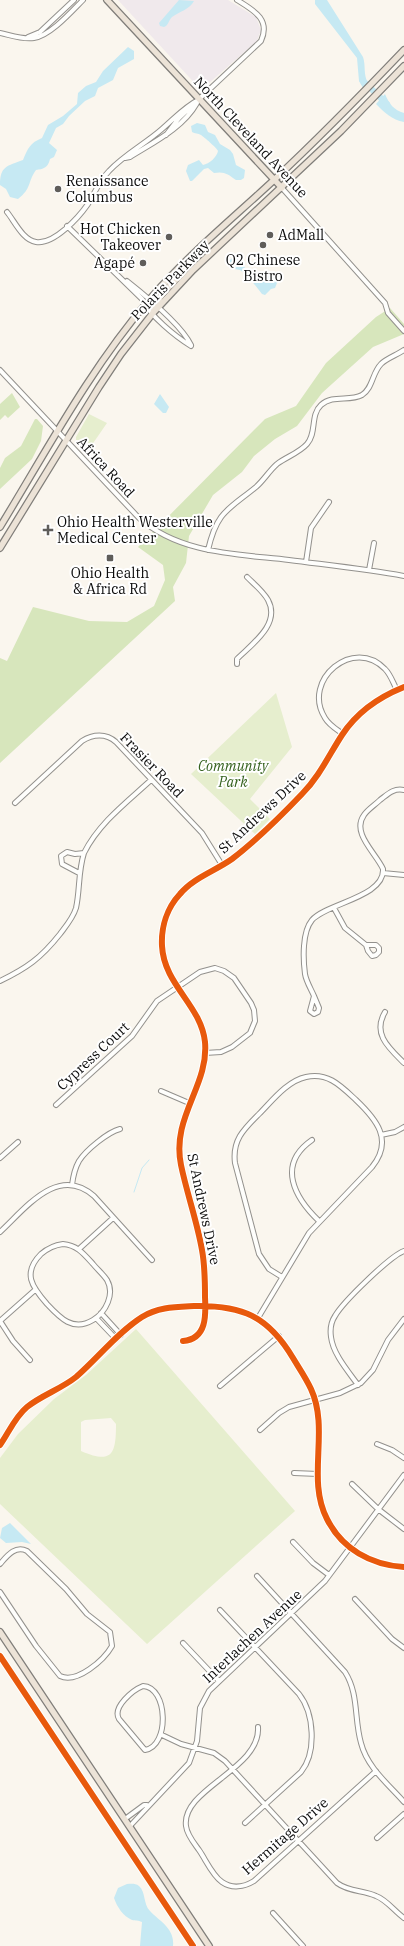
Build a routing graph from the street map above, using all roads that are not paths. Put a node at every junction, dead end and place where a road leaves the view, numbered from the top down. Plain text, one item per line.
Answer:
1 (74, 0) edge
2 (83, 0) edge
3 (107, 0) edge
4 (236, 0) edge
5 (0, 32) edge
6 (26, 38) junction
7 (404, 50) edge
8 (404, 66) edge
9 (200, 100) junction
10 (124, 158) junction
11 (274, 180) junction
12 (282, 188) junction
13 (7, 212) dead end
14 (67, 226) junction
15 (117, 275) junction
16 (154, 303) junction
17 (145, 306) junction
18 (152, 313) junction
19 (404, 331) edge
20 (404, 350) edge
21 (0, 370) edge
22 (58, 432) junction
23 (66, 440) junction
24 (329, 502) dead end
25 (0, 527) edge
26 (374, 543) dead end
27 (0, 548) edge
28 (208, 550) junction
29 (306, 562) junction
30 (369, 570) junction
31 (404, 576) edge
32 (247, 577) dead end
33 (237, 664) dead end
34 (404, 687) edge
35 (397, 690) junction
36 (343, 734) junction
37 (152, 780) junction
38 (404, 790) edge
39 (15, 803) dead end
40 (84, 853) junction
41 (222, 865) junction
42 (79, 873) junction
43 (383, 873) junction
44 (404, 875) edge
45 (334, 908) junction
46 (366, 945) dead end
47 (0, 981) edge
48 (177, 987) junction
49 (314, 996) dead end
50 (385, 1012) dead end
51 (204, 1053) junction
52 (404, 1062) edge
53 (161, 1091) dead end
54 (189, 1103) junction
55 (56, 1106) dead end
56 (404, 1127) edge
57 (120, 1129) dead end
58 (381, 1135) junction
59 (312, 1140) dead end
60 (18, 1142) dead end
61 (0, 1158) edge
62 (72, 1185) junction
63 (113, 1218) junction
64 (319, 1221) junction
65 (0, 1232) edge
66 (79, 1249) junction
67 (404, 1251) edge
68 (152, 1260) dead end
69 (282, 1277) junction
70 (35, 1290) junction
71 (206, 1306) junction
72 (101, 1313) junction
73 (96, 1318) junction
74 (258, 1318) junction
75 (404, 1319) edge
76 (0, 1321) edge
77 (121, 1335) junction
78 (279, 1336) junction
79 (116, 1339) junction
80 (183, 1341) dead end
81 (30, 1360) dead end
82 (358, 1385) junction
83 (220, 1386) dead end
84 (315, 1400) junction
85 (260, 1430) dead end
86 (377, 1444) dead end
87 (0, 1445) edge
88 (404, 1458) edge
89 (294, 1473) dead end
90 (318, 1474) junction
91 (404, 1475) edge
92 (352, 1484) dead end
93 (378, 1509) junction
94 (404, 1529) edge
95 (293, 1542) dead end
96 (349, 1548) junction
97 (0, 1554) edge
98 (4, 1559) junction
99 (0, 1564) edge
100 (404, 1566) edge
101 (257, 1576) dead end
102 (329, 1576) junction
103 (0, 1592) edge
104 (355, 1600) dead end
105 (220, 1610) dead end
106 (291, 1613) junction
107 (0, 1632) edge
108 (183, 1643) dead end
109 (255, 1647) junction
110 (404, 1648) edge
111 (219, 1681) junction
112 (258, 1727) dead end
113 (162, 1735) junction
114 (196, 1748) junction
115 (233, 1768) junction
116 (376, 1771) junction
117 (404, 1802) edge
118 (266, 1804) junction
119 (147, 1805) junction
120 (404, 1814) edge
121 (125, 1819) junction
122 (245, 1823) dead end
123 (130, 1826) junction
124 (377, 1838) dead end
125 (299, 1841) junction
126 (273, 1913) dead end
127 (404, 1918) edge
128 (209, 1946) edge
129 (303, 1946) edge

1 - 6 street
2 - 6 street
3 - 9 main road, North Cleveland Avenue
4 - 9 street
5 - 6 street
7 - 11 main road, Polaris Parkway
8 - 12 main road, Polaris Parkway
9 - 10 street
9 - 10 street
9 - 11 main road, North Cleveland Avenue
10 - 14 street
11 - 12 main road, North Cleveland Avenue
11 - 16 main road, Polaris Parkway
12 - 16 main road, Polaris Parkway
12 - 19 street, North Cleveland Avenue
13 - 14 street
14 - 15 street
15 - 16 street
15 - 17 street
16 - 17 main road, Polaris Parkway
16 - 18 main road
16 - 18 street
17 - 18 street
17 - 22 main road, Polaris Parkway
18 - 23 main road, Polaris Parkway
20 - 28 street
21 - 22 street, Africa Road
22 - 23 street, Africa Road
22 - 25 main road, Polaris Parkway
23 - 27 main road, Polaris Parkway
23 - 28 street, Africa Road
24 - 29 street
26 - 30 street
28 - 29 street, Africa Road
29 - 30 street, Africa Road
30 - 31 street, Africa Road
32 - 33 street
34 - 35 street, St Andrews Drive
35 - 36 street, St Andrews Drive
35 - 36 street
36 - 41 street, St Andrews Drive
37 - 39 street, Frasier Road
37 - 40 street
37 - 41 street, Frasier Road
38 - 43 street
40 - 42 street
40 - 42 street
41 - 48 street, St Andrews Drive
42 - 47 street
43 - 44 street
43 - 45 street
45 - 46 street
45 - 49 street
48 - 51 street, St Andrews Drive
48 - 51 street, Cypress Court
48 - 55 street, Cypress Court
50 - 52 street
51 - 54 street, St Andrews Drive
53 - 54 street
54 - 71 street, St Andrews Drive
56 - 58 street
57 - 62 street
58 - 64 street
58 - 69 street
59 - 64 street
60 - 61 street
62 - 63 street
62 - 65 street
63 - 66 street
63 - 68 street
64 - 69 street
66 - 70 street
66 - 72 street
67 - 82 street
69 - 74 street
70 - 73 street
70 - 76 street
71 - 74 street
71 - 77 street
71 - 80 street, St Andrews Drive
72 - 73 street
72 - 77 street
73 - 79 street
74 - 78 street
75 - 82 street
76 - 81 street
77 - 79 street
78 - 83 street
78 - 84 street
79 - 87 street
82 - 84 street
84 - 85 street
84 - 90 street
86 - 88 street
89 - 90 street
90 - 96 street
91 - 93 street, Interlachen Avenue
92 - 93 street
93 - 94 street
93 - 96 street, Interlachen Avenue
95 - 102 street
96 - 100 street
96 - 102 street, Interlachen Avenue
97 - 98 street
98 - 99 street
98 - 103 street
101 - 106 street
102 - 106 street, Interlachen Avenue
104 - 110 street
105 - 109 street
106 - 109 street, Interlachen Avenue
106 - 116 street
107 - 121 main road
108 - 111 street
109 - 111 street, Interlachen Avenue
109 - 118 street
111 - 114 street, Interlachen Avenue
112 - 115 street, Hermitage Drive
113 - 113 street
113 - 114 street
114 - 115 street
114 - 119 street, Interlachen Avenue
115 - 118 street
115 - 125 street, Hermitage Drive
116 - 117 street
116 - 125 street, Hermitage Drive
118 - 122 street
118 - 125 street
119 - 121 street, Interlachen Avenue
119 - 123 street, Interlachen Avenue
120 - 124 street
121 - 123 main road
123 - 128 main road
125 - 127 street
126 - 129 street

